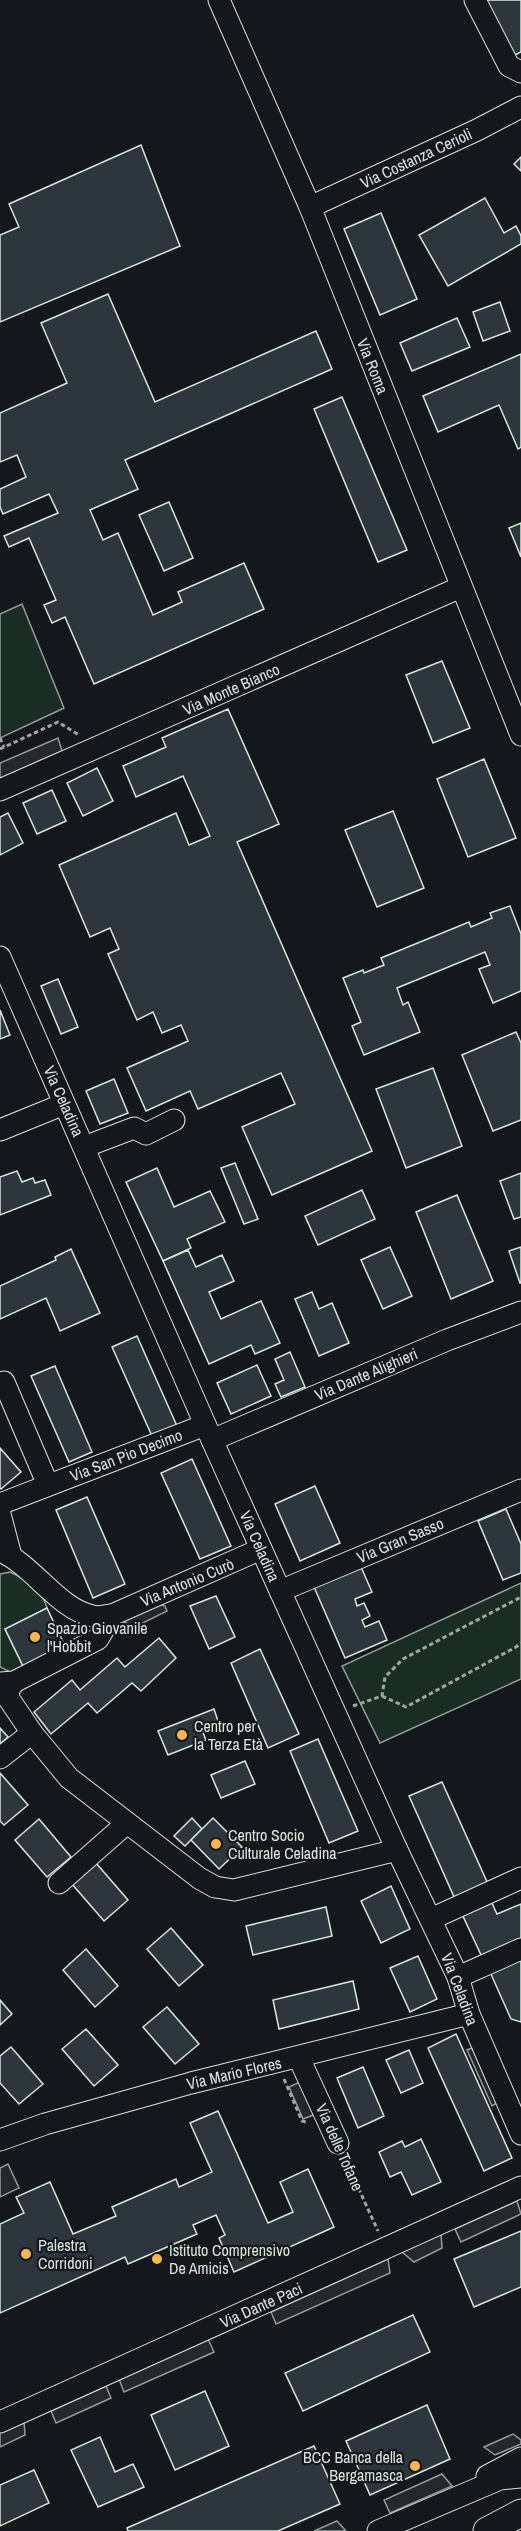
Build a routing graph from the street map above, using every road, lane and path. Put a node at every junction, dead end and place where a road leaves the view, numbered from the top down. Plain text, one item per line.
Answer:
1 (219, 0) edge
2 (475, 0) edge
3 (521, 72) edge
4 (521, 107) edge
5 (310, 207) junction
6 (461, 586) junction
7 (521, 735) edge
8 (0, 738) edge
9 (2, 748) edge
10 (98, 748) junction
11 (0, 790) edge
12 (0, 957) edge
13 (64, 1104) junction
14 (174, 1120) dead end
15 (0, 1130) edge
16 (84, 1147) junction
17 (521, 1312) edge
18 (4, 1382) dead end
19 (208, 1432) junction
20 (48, 1485) junction
21 (521, 1490) edge
22 (0, 1504) edge
23 (0, 1514) edge
24 (261, 1549) junction
25 (4, 1557) edge
26 (280, 1591) junction
27 (521, 1597) edge
28 (112, 1615) junction
29 (521, 1643) edge
30 (7, 1682) edge
31 (382, 1696) junction
32 (335, 1713) junction
33 (32, 1733) junction
34 (0, 1758) edge
35 (127, 1823) junction
36 (397, 1850) junction
37 (521, 1878) edge
38 (59, 1883) dead end
39 (431, 1919) junction
40 (521, 1949) edge
41 (458, 1977) junction
42 (469, 2014) junction
43 (299, 2058) junction
44 (283, 2077) dead end
45 (310, 2122) dead end
46 (521, 2134) edge
47 (0, 2140) edge
48 (338, 2143) joint
49 (521, 2187) edge
50 (381, 2236) dead end
51 (0, 2422) edge
52 (521, 2458) edge
53 (521, 2477) edge
54 (475, 2489) junction
55 (378, 2531) edge

1 - 5 street, Via Roma
2 - 3 street
4 - 5 street, Via Costanza Cerioli
5 - 6 street, Via Roma
6 - 7 street, Via Roma
6 - 10 street, Via Monte Bianco
8 - 9 path
9 - 10 path
10 - 11 street, Via Monte Bianco
12 - 13 street, Via Celadina
13 - 15 street
13 - 16 street, Via Celadina
14 - 16 street
16 - 19 street, Via Celadina
17 - 19 street, Via Dante Alighieri
18 - 20 street
19 - 20 street, Via San Pio Decimo
19 - 24 street, Via Celadina
20 - 22 street, Via San Pio Decimo
21 - 26 street, Via Gran Sasso
23 - 25 street
24 - 26 street, Via Celadina
24 - 28 street, Via Antonio Curò
25 - 28 street, Via Antonio Curò
26 - 32 street, Via Celadina
27 - 31 path
28 - 30 street
29 - 31 path
30 - 33 street
31 - 32 path
32 - 36 street, Via Celadina
33 - 34 street
33 - 35 street
35 - 36 street
35 - 38 street
36 - 39 street, Via Celadina
37 - 39 street
39 - 41 street, Via Celadina
40 - 41 street
41 - 42 street, Via Celadina
42 - 43 street, Via Mario Flores
42 - 46 street, Via Celadina
43 - 47 street, Via Mario Flores
43 - 48 street, Via delle Tofane
44 - 45 path
48 - 50 path, Via delle Tofane
49 - 51 street, Via Dante Paci
52 - 54 street
53 - 54 street
54 - 55 street

